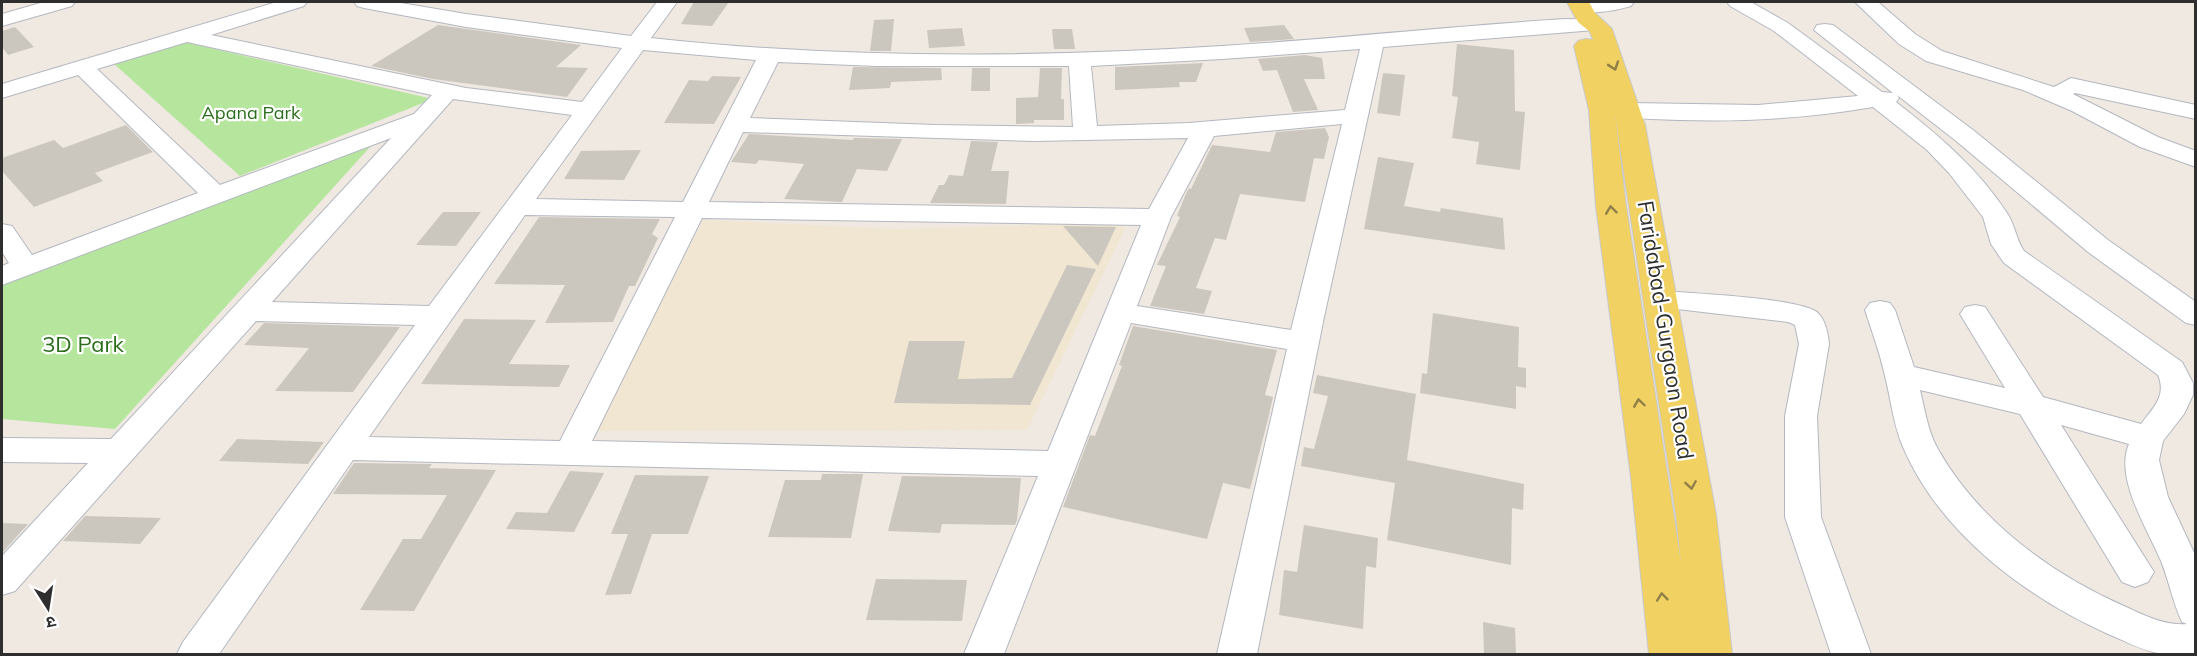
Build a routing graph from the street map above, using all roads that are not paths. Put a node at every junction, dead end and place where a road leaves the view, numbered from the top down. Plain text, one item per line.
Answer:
1 (41, 2) edge
2 (65, 2) edge
3 (297, 2) edge
4 (364, 2) edge
5 (667, 2) edge
6 (1624, 2) edge
7 (1737, 2) edge
8 (1864, 2) edge
9 (2, 13) edge
10 (1584, 14) edge
11 (2, 20) edge
12 (1825, 30) dead end
13 (183, 35) junction
14 (1373, 40) junction
15 (634, 44) junction
16 (771, 55) junction
17 (1078, 59) junction
18 (81, 66) junction
19 (2, 91) edge
20 (447, 91) junction
21 (1908, 94) junction
22 (2056, 96) junction
23 (1876, 100) junction
24 (588, 110) junction
25 (1629, 110) junction
26 (2196, 112) edge
27 (1356, 116) junction
28 (423, 117) junction
29 (737, 125) junction
30 (1205, 129) junction
31 (1086, 134) junction
32 (2196, 160) edge
33 (215, 195) junction
34 (517, 207) junction
35 (694, 208) junction
36 (1158, 217) junction
37 (2, 232) edge
38 (14, 272) edge
39 (1661, 300) junction
40 (1880, 310) dead end
41 (246, 311) junction
42 (1119, 312) junction
43 (1975, 314) dead end
44 (437, 316) junction
45 (2196, 316) edge
46 (1303, 342) junction
47 (1901, 375) junction
48 (2031, 405) junction
49 (2146, 437) junction
50 (343, 448) junction
51 (2, 450) edge
52 (120, 451) junction
53 (570, 453) junction
54 (1059, 464) junction
55 (2135, 572) dead end
56 (2, 580) edge
57 (2196, 611) edge
58 (2196, 638) edge
59 (2158, 646) edge
60 (197, 654) edge
61 (984, 654) edge
62 (1237, 654) edge
63 (1671, 654) edge
64 (1710, 654) edge
65 (1851, 654) edge

1 - 9 street
2 - 11 street
3 - 13 street
4 - 15 street
5 - 15 street
6 - 10 street
7 - 23 street
8 - 22 street
10 - 14 street
10 -> 25 main road, Faridabad-Gurgaon Road
63 -> 10 main road, Faridabad-Gurgaon Road
12 - 21 street
13 - 18 street
13 - 20 street
14 - 17 street
14 - 27 street
15 - 16 street
15 - 24 street
16 - 17 street
16 - 29 street
17 - 31 street
18 - 19 street
18 - 33 street
20 - 24 street
20 - 28 street
21 - 23 street
21 - 45 street
22 - 26 street
22 - 32 street
23 - 25 street
23 - 49 street
24 - 34 street
25 - 39 main road, Faridabad-Gurgaon Road
27 - 30 street
27 - 46 street
28 - 33 street
28 - 41 street
29 - 31 street
29 - 35 street
30 - 31 street
30 - 36 street
33 - 38 street
34 - 35 street
34 - 44 street
35 - 36 street
35 - 53 street
36 - 42 street
37 - 38 street
39 -> 64 main road, Faridabad-Gurgaon Road
39 - 65 street
40 - 47 street
41 - 44 street
41 - 52 street
42 - 46 street
42 - 54 street
43 - 48 street
44 - 50 street
46 - 62 street
47 - 48 street
47 - 59 street
48 - 49 street
48 - 55 street
49 - 57 street
50 - 53 street
50 - 60 street
51 - 52 street
52 - 56 street
53 - 54 street
54 - 61 street
58 - 59 street

